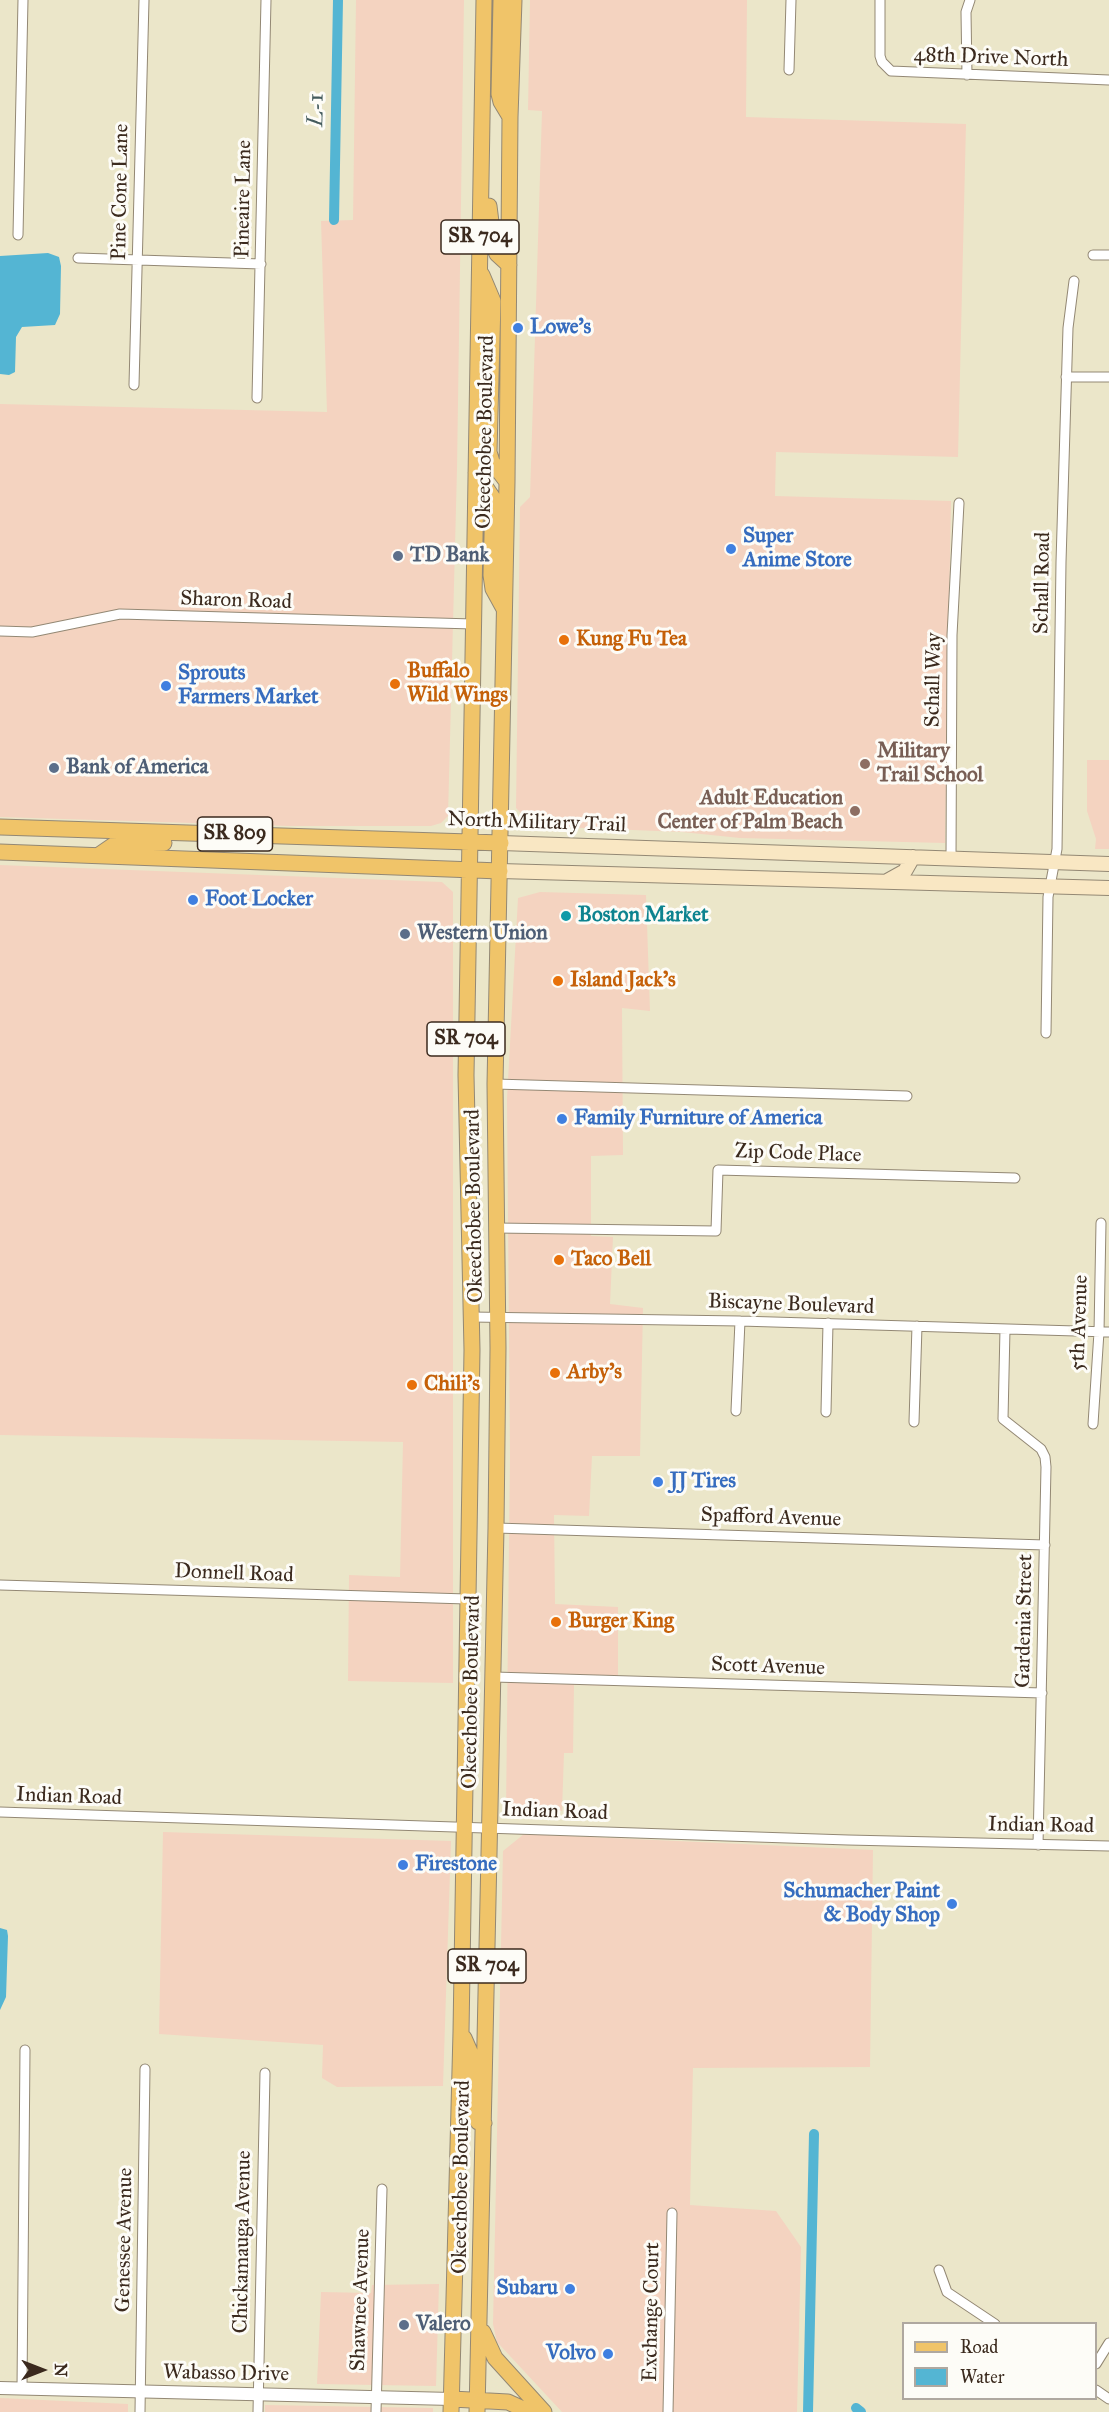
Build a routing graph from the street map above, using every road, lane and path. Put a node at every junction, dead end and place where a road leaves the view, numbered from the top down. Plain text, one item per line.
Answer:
1 (23, 0) edge
2 (144, 0) edge
3 (266, 0) edge
4 (484, 0) edge
5 (501, 0) edge
6 (514, 0) edge
7 (790, 0) edge
8 (880, 0) edge
9 (970, 0) edge
10 (789, 70) dead end
11 (967, 75) junction
12 (1109, 80) edge
13 (510, 117) junction
14 (482, 131) junction
15 (18, 235) dead end
16 (1094, 255) dead end
17 (1109, 255) edge
18 (78, 258) dead end
19 (138, 260) junction
20 (261, 264) junction
21 (509, 265) junction
22 (479, 267) junction
23 (1074, 281) dead end
24 (1066, 377) junction
25 (1109, 377) edge
26 (134, 385) dead end
27 (257, 398) dead end
28 (476, 473) junction
29 (507, 482) junction
30 (959, 503) dead end
31 (505, 610) junction
32 (473, 624) junction
33 (0, 631) edge
34 (0, 827) edge
35 (232, 834) junction
36 (469, 841) junction
37 (501, 843) junction
38 (0, 852) edge
39 (99, 855) junction
40 (913, 857) junction
41 (951, 858) junction
42 (1054, 862) junction
43 (1109, 864) edge
44 (468, 870) junction
45 (500, 871) junction
46 (887, 881) junction
47 (1050, 886) junction
48 (1109, 888) edge
49 (1046, 1033) dead end
50 (495, 1084) junction
51 (906, 1096) dead end
52 (1015, 1178) dead end
53 (1101, 1223) dead end
54 (496, 1228) junction
55 (471, 1317) junction
56 (498, 1317) junction
57 (740, 1321) junction
58 (828, 1323) junction
59 (917, 1326) junction
60 (1005, 1329) junction
61 (1104, 1332) edge
62 (736, 1412) dead end
63 (826, 1413) dead end
64 (914, 1422) dead end
65 (1093, 1424) dead end
66 (496, 1528) junction
67 (1045, 1545) junction
68 (0, 1585) edge
69 (468, 1599) junction
70 (494, 1677) junction
71 (1042, 1694) junction
72 (0, 1812) edge
73 (464, 1827) junction
74 (491, 1828) junction
75 (1038, 1845) junction
76 (1109, 1846) edge
77 (461, 2032) junction
78 (25, 2050) dead end
79 (145, 2069) dead end
80 (265, 2073) dead end
81 (484, 2123) junction
82 (382, 2189) dead end
83 (672, 2213) dead end
84 (939, 2270) dead end
85 (992, 2322) edge
86 (480, 2326) junction
87 (1109, 2343) edge
88 (1097, 2361) edge
89 (0, 2388) edge
90 (22, 2388) junction
91 (141, 2391) junction
92 (258, 2394) junction
93 (376, 2397) junction
94 (451, 2406) edge
95 (474, 2408) edge
96 (140, 2412) edge
97 (258, 2412) edge
98 (376, 2412) edge
99 (530, 2412) edge
100 (544, 2412) edge
101 (668, 2412) edge

1 - 15 street
2 - 19 street, Pine Cone Lane
3 - 20 street, Pineaire Lane
4 - 14 main road, Okeechobee Boulevard / SR 704
5 - 13 main road
6 - 13 main road, Okeechobee Boulevard / SR 704
7 - 10 street
8 - 11 street, 48th Drive North
9 - 11 street
11 - 12 street, 48th Drive North
13 - 21 main road, Okeechobee Boulevard / SR 704
14 - 21 main road
14 - 22 main road, Okeechobee Boulevard / SR 704
16 - 17 street
18 - 19 street
19 - 20 street
19 - 26 street, Pine Cone Lane
20 - 27 street, Pineaire Lane
21 - 29 main road, Okeechobee Boulevard / SR 704
22 - 28 main road, Okeechobee Boulevard / SR 704
22 - 29 main road
23 - 24 street, Schall Road
24 - 25 street
24 - 42 street, Schall Road
28 - 31 main road
28 - 32 main road, Okeechobee Boulevard / SR 704
29 - 31 main road, Okeechobee Boulevard / SR 704
30 - 41 street, Schall Way
31 - 37 main road, Okeechobee Boulevard / SR 704
32 - 33 street, Sharon Road
32 - 36 main road, Okeechobee Boulevard / SR 704
34 - 35 main road, North Military Trail / SR 809
35 - 36 main road, North Military Trail / SR 809
35 - 39 main road
36 - 37 main road, North Military Trail / SR 809
36 - 44 main road, Okeechobee Boulevard / SR 704
37 - 40 main road, North Military Trail / SR 809
37 - 45 main road, Okeechobee Boulevard / SR 704
38 - 39 main road, SR 809
39 - 44 main road, SR 809
40 - 41 main road, North Military Trail / SR 809
40 - 46 main road
41 - 42 main road, North Military Trail / SR 809
42 - 43 main road, North Military Trail / SR 809
42 - 47 street, Schall Road
44 - 45 main road, SR 809
44 - 55 main road, Okeechobee Boulevard / SR 704
45 - 46 main road, SR 809
45 - 50 main road, Okeechobee Boulevard / SR 704
46 - 47 main road, SR 809
47 - 48 main road, SR 809
47 - 49 street, Schall Road
50 - 51 street
50 - 54 main road, Okeechobee Boulevard / SR 704
52 - 54 street, Zip Code Place
53 - 61 street, 5th Avenue
54 - 56 main road, Okeechobee Boulevard / SR 704
55 - 56 street, Biscayne Boulevard
55 - 69 main road, Okeechobee Boulevard / SR 704
56 - 57 street, Biscayne Boulevard
56 - 66 main road, Okeechobee Boulevard / SR 704
57 - 58 street, Biscayne Boulevard
57 - 62 street
58 - 59 street, Biscayne Boulevard
58 - 63 street
59 - 60 street, Biscayne Boulevard
59 - 64 street
60 - 61 street, Biscayne Boulevard
60 - 67 street, Gardenia Street
61 - 65 street, 5th Avenue
66 - 67 street, Spafford Avenue
66 - 70 main road, Okeechobee Boulevard / SR 704
67 - 71 street, Gardenia Street
68 - 69 street, Donnell Road
69 - 73 main road, Okeechobee Boulevard / SR 704
70 - 71 street, Scott Avenue
70 - 74 main road, Okeechobee Boulevard / SR 704
71 - 75 street, Gardenia Street
72 - 73 street, Indian Road
73 - 74 street, Indian Road
73 - 77 main road, Okeechobee Boulevard / SR 704
74 - 75 street, Indian Road
74 - 81 main road, Okeechobee Boulevard / SR 704
75 - 76 street, Indian Road
77 - 81 main road
77 - 94 main road, Okeechobee Boulevard / SR 704
78 - 90 street
79 - 91 street, Genessee Avenue
80 - 92 street, Chickamauga Avenue
81 - 86 main road, Okeechobee Boulevard / SR 704
82 - 93 street, Shawnee Avenue
83 - 101 street, Exchange Court
84 - 85 street
86 - 95 main road, Okeechobee Boulevard / SR 704
86 - 100 main road
87 - 88 street
89 - 90 street, Wabasso Drive
90 - 91 street, Wabasso Drive
91 - 92 street, Wabasso Drive
91 - 96 street, Genessee Avenue
92 - 93 street, Wabasso Drive
92 - 97 street, Chickamauga Avenue
93 - 94 street, Wabasso Drive
93 - 98 street, Shawnee Avenue
94 - 95 main road
95 - 99 main road

